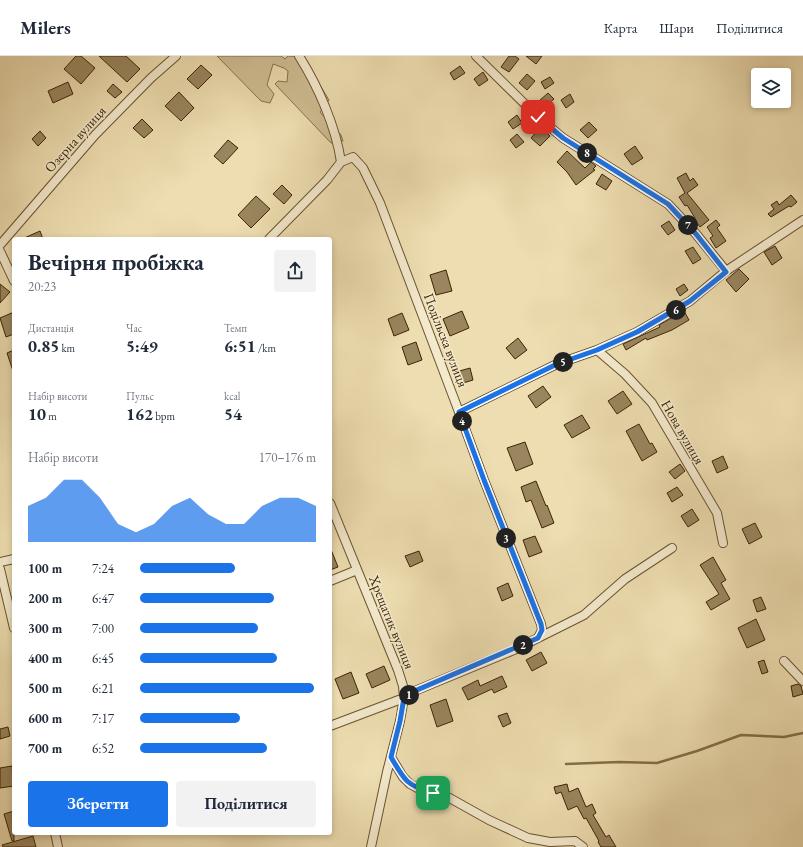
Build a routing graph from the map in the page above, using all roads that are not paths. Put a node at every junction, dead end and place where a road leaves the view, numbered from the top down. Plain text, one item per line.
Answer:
1 (176, 56) edge
2 (299, 56) edge
3 (476, 56) edge
4 (341, 162) junction
5 (803, 220) edge
6 (271, 237) edge
7 (0, 245) edge
8 (0, 251) edge
9 (726, 272) junction
10 (12, 277) edge
11 (597, 350) junction
12 (459, 412) junction
13 (332, 509) edge
14 (722, 543) dead end
15 (672, 548) dead end
16 (12, 559) edge
17 (0, 562) edge
18 (0, 569) edge
19 (357, 570) junction
20 (332, 579) edge
21 (12, 620) edge
22 (538, 638) junction
23 (784, 661) dead end
24 (803, 681) edge
25 (404, 698) junction
26 (332, 725) edge
27 (391, 757) junction
28 (55, 835) edge
29 (370, 846) edge
30 (58, 847) edge
31 (583, 847) edge

1 - 7 street, Озерна вулиця
2 - 4 street
3 - 9 street
4 - 6 street
4 - 12 street, Подільска вулиця
5 - 9 street
8 - 10 street
9 - 11 street
11 - 12 street
11 - 14 street, Нова вулиця
12 - 22 street, Подільска вулиця
13 - 19 street, Хрещатик вулиця
15 - 22 street
16 - 17 street
18 - 21 street
19 - 20 street
19 - 25 street, Хрещатик вулиця
22 - 25 street
23 - 24 street
25 - 26 street
25 - 27 street, Хрещатик вулиця
27 - 29 street, Хрещатик вулиця
27 - 31 street
28 - 30 street

